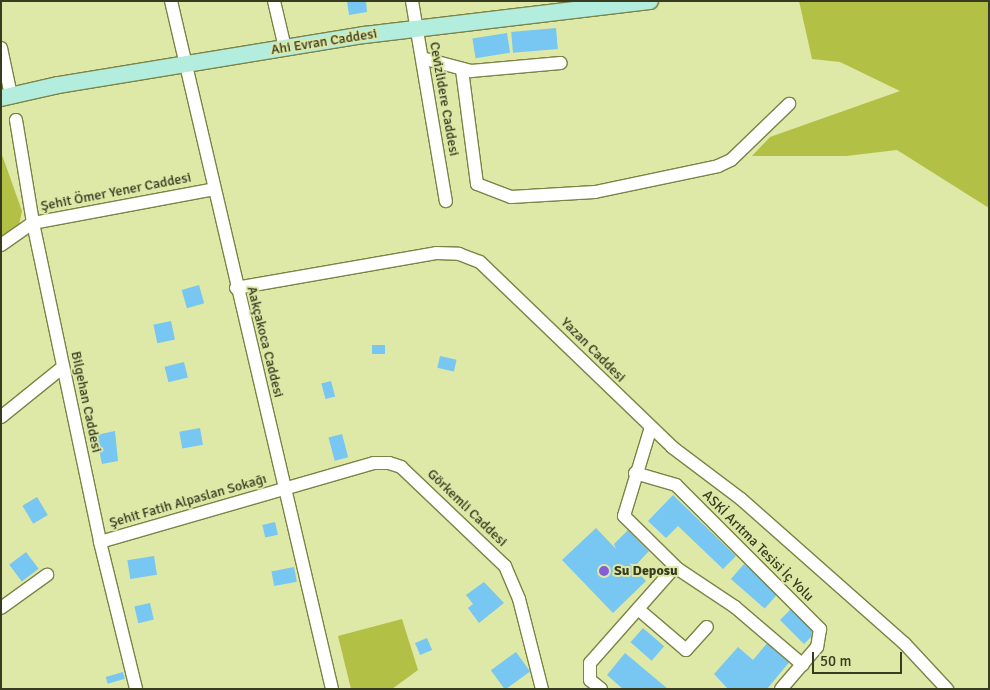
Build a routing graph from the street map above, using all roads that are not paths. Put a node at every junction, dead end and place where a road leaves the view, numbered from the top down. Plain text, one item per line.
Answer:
1 (171, 1) edge
2 (274, 1) edge
3 (412, 1) edge
4 (650, 1) edge
5 (417, 28) junction
6 (1, 48) edge
7 (285, 48) junction
8 (422, 58) junction
9 (185, 63) junction
10 (562, 63) dead end
11 (462, 70) junction
12 (6, 97) edge
13 (789, 104) dead end
14 (16, 120) dead end
15 (214, 189) junction
16 (446, 201) dead end
17 (34, 223) junction
18 (1, 245) edge
19 (236, 288) junction
20 (63, 367) junction
21 (1, 418) edge
22 (651, 427) junction
23 (636, 473) junction
24 (285, 488) junction
25 (100, 542) junction
26 (675, 567) junction
27 (47, 574) dead end
28 (1, 608) edge
29 (638, 609) junction
30 (706, 627) dead end
31 (803, 664) junction
32 (136, 689) edge
33 (332, 689) edge
34 (542, 689) edge
35 (600, 689) edge
36 (781, 689) edge
37 (947, 689) edge

1 - 9 street, Aakçakoca Caddesi
2 - 7 street
3 - 5 street, Cevizlidere Caddesi
4 - 5 main road, Ahi Evran Caddesi
5 - 7 main road, Ahi Evran Caddesi
5 - 8 street, Cevizlidere Caddesi
6 - 12 street
7 - 9 main road, Ahi Evran Caddesi
8 - 11 street
8 - 16 street, Cevizlidere Caddesi
9 - 12 main road, Ahi Evran Caddesi
9 - 15 street, Aakçakoca Caddesi
10 - 11 street
11 - 13 street
14 - 17 street, Bilgehan Caddesi
15 - 17 street, Şehit Ömer Yener Caddesi
15 - 19 street, Aakçakoca Caddesi
17 - 18 street, Şehit Ömer Yener Caddesi
17 - 20 street, Bilgehan Caddesi
19 - 22 street, Yazan Caddesi
19 - 24 street, Aakçakoca Caddesi
20 - 21 street
20 - 25 street, Bilgehan Caddesi
22 - 23 street
22 - 37 street, Yazan Caddesi
23 - 26 street
23 - 31 street, ASKİ Arıtma Tesisi İç Yolu
24 - 25 street, Şehit Fatih Alpaslan Sokağı
24 - 33 street, Aakçakoca Caddesi
24 - 34 street, Görkemli Caddesi
25 - 32 street, Bilgehan Caddesi
26 - 29 street
26 - 31 street
27 - 28 street
29 - 30 street
29 - 35 street
31 - 36 street, ASKİ Arıtma Tesisi İç Yolu

